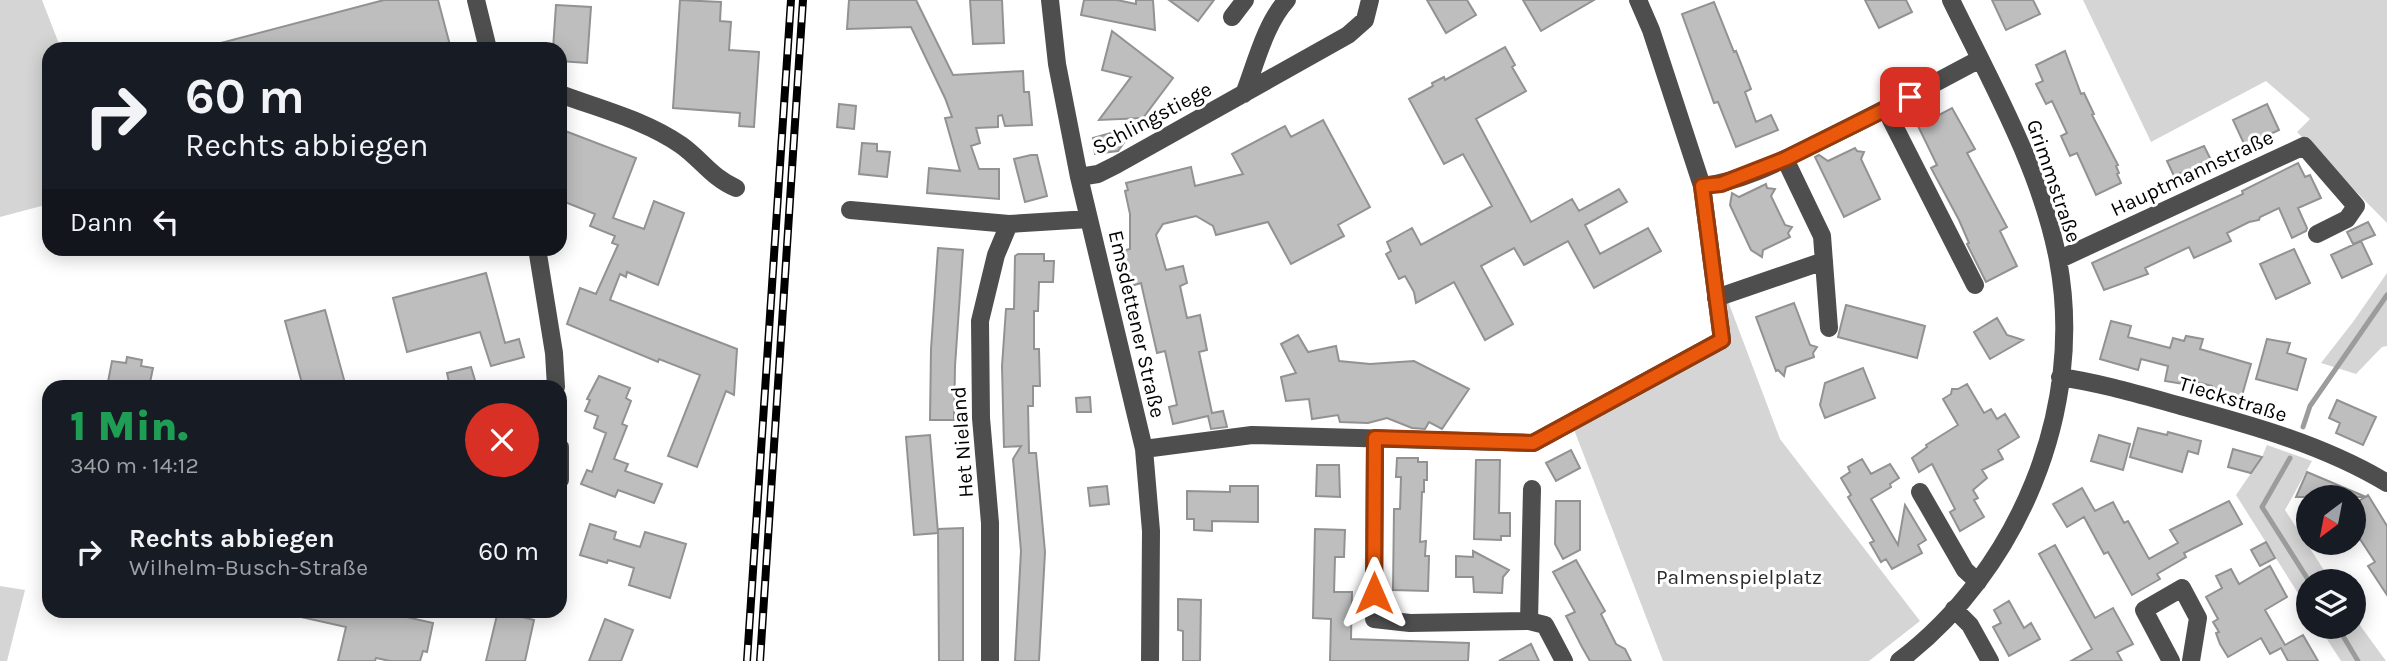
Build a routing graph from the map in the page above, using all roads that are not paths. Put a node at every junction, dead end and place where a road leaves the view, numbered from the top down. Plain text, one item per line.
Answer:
1 (476, 0) edge
2 (1050, 0) edge
3 (1245, 0) edge
4 (1287, 0) edge
5 (1370, 0) edge
6 (1638, 0) edge
7 (1951, 0) edge
8 (1232, 17) dead end
9 (486, 42) edge
10 (1980, 59) junction
11 (1244, 94) junction
12 (567, 97) edge
13 (1886, 110) junction
14 (1785, 159) junction
15 (1079, 177) junction
16 (1702, 186) junction
17 (736, 188) dead end
18 (850, 210) dead end
19 (1089, 219) junction
20 (1009, 224) junction
21 (2316, 234) dead end
22 (538, 256) edge
23 (2058, 260) junction
24 (1824, 261) junction
25 (1975, 285) dead end
26 (1716, 298) junction
27 (1829, 328) dead end
28 (2060, 377) junction
29 (556, 380) edge
30 (1375, 438) junction
31 (1144, 449) junction
32 (2387, 482) edge
33 (1532, 489) dead end
34 (1920, 492) dead end
35 (1978, 582) junction
36 (1954, 609) junction
37 (1529, 621) junction
38 (990, 661) edge
39 (1150, 661) edge
40 (1564, 661) edge
41 (1899, 661) edge
42 (1990, 661) edge
43 (2171, 661) edge
44 (2191, 661) edge

1 - 9 street
2 - 15 street, Emsdettener Straße
3 - 8 street
4 - 11 street, Schlingstiege
5 - 11 street, Schlingstiege
6 - 16 street
7 - 10 street, Grimmstraße
10 - 13 street
10 - 23 street, Grimmstraße
11 - 15 street, Schlingstiege
12 - 17 street
13 - 14 street
13 - 25 street
14 - 16 street
14 - 24 street
15 - 19 street, Emsdettener Straße
16 - 26 street
18 - 20 street
19 - 20 street
19 - 31 street, Emsdettener Straße
20 - 38 street, Het Nieland
21 - 23 street, Hauptmannstraße
22 - 29 street
23 - 28 street, Grimmstraße
24 - 26 street
24 - 27 street
26 - 30 street
28 - 32 street, Tieckstraße
28 - 35 street, Grimmstraße
30 - 31 street
30 - 37 street
31 - 39 street, Emsdettener Straße
33 - 37 street
34 - 35 street
35 - 36 street, Grimmstraße
36 - 41 street, Grimmstraße
36 - 42 street
37 - 40 street
43 - 44 street

